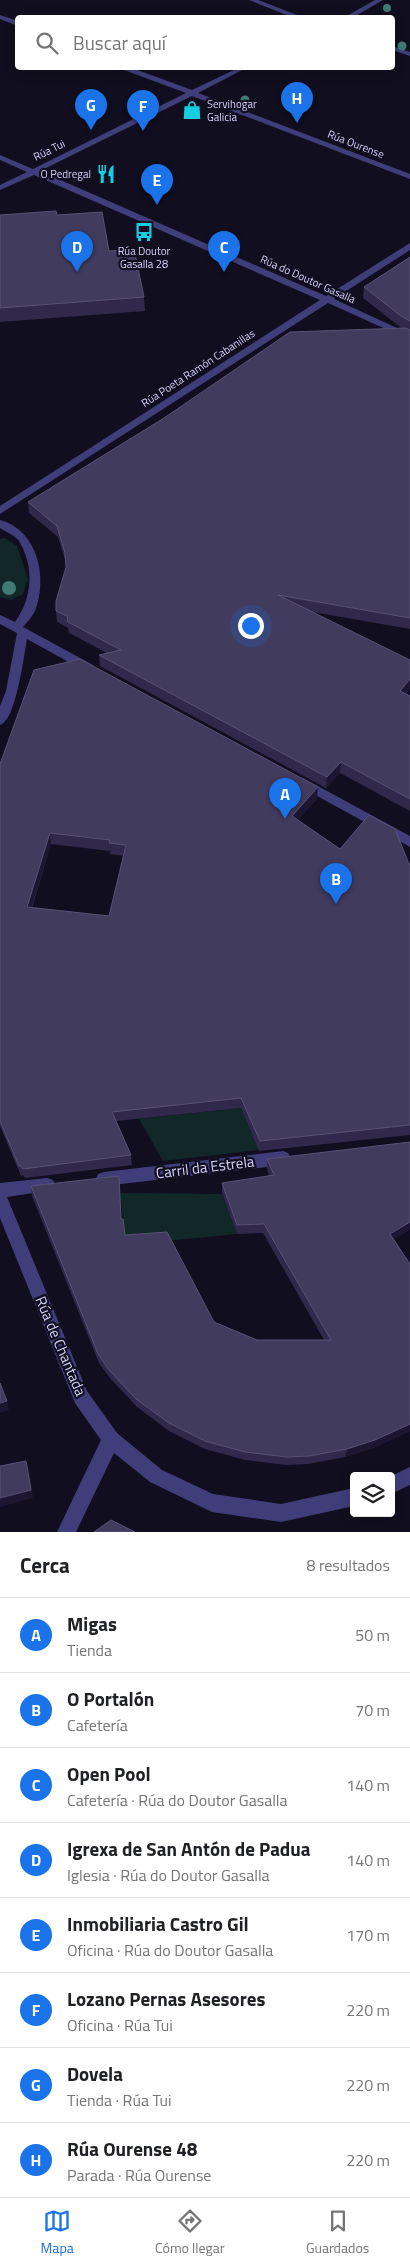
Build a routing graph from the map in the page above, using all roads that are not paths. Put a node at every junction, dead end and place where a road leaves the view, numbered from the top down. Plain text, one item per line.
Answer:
1 (252, 0) edge
2 (380, 0) edge
3 (294, 15) edge
4 (352, 15) edge
5 (0, 18) edge
6 (15, 23) edge
7 (395, 49) edge
8 (410, 54) edge
9 (132, 70) edge
10 (239, 70) edge
11 (191, 93) junction
12 (0, 157) edge
13 (31, 171) junction
14 (410, 177) edge
15 (0, 188) edge
16 (410, 246) edge
17 (328, 300) junction
18 (410, 338) edge
19 (0, 511) edge
20 (0, 523) edge
21 (0, 619) edge
22 (20, 631) junction
23 (103, 675) edge
24 (0, 721) edge
25 (291, 776) edge
26 (410, 842) edge
27 (302, 1156) edge
28 (87, 1180) edge
29 (58, 1184) edge
30 (0, 1190) edge
31 (0, 1198) edge
32 (111, 1439) junction
33 (410, 1476) edge
34 (395, 1483) edge
35 (350, 1498) edge
36 (66, 1532) edge

1 - 3 street
2 - 4 street
5 - 6 street
7 - 8 street
9 - 11 street, Rúa Ourense
10 - 11 street, Rúa Tui
11 - 13 street, Rúa Tui
11 - 14 street, Rúa Ourense
12 - 13 street, Rúa do Doutor Gasalla
13 - 15 street, Rúa Tui
13 - 17 street, Rúa do Doutor Gasalla
16 - 17 street, Rúa Poeta Ramón Cabanillas
17 - 18 street, Rúa do Doutor Gasalla
17 - 19 street, Rúa Poeta Ramón Cabanillas
20 - 22 street
21 - 22 street
22 - 23 street
22 - 24 street
25 - 26 street
27 - 28 street, Carril da Estrela
29 - 30 street
31 - 32 street, Rúa de Chantada
32 - 35 street, Rúa de Chantada
32 - 36 street
33 - 34 street

